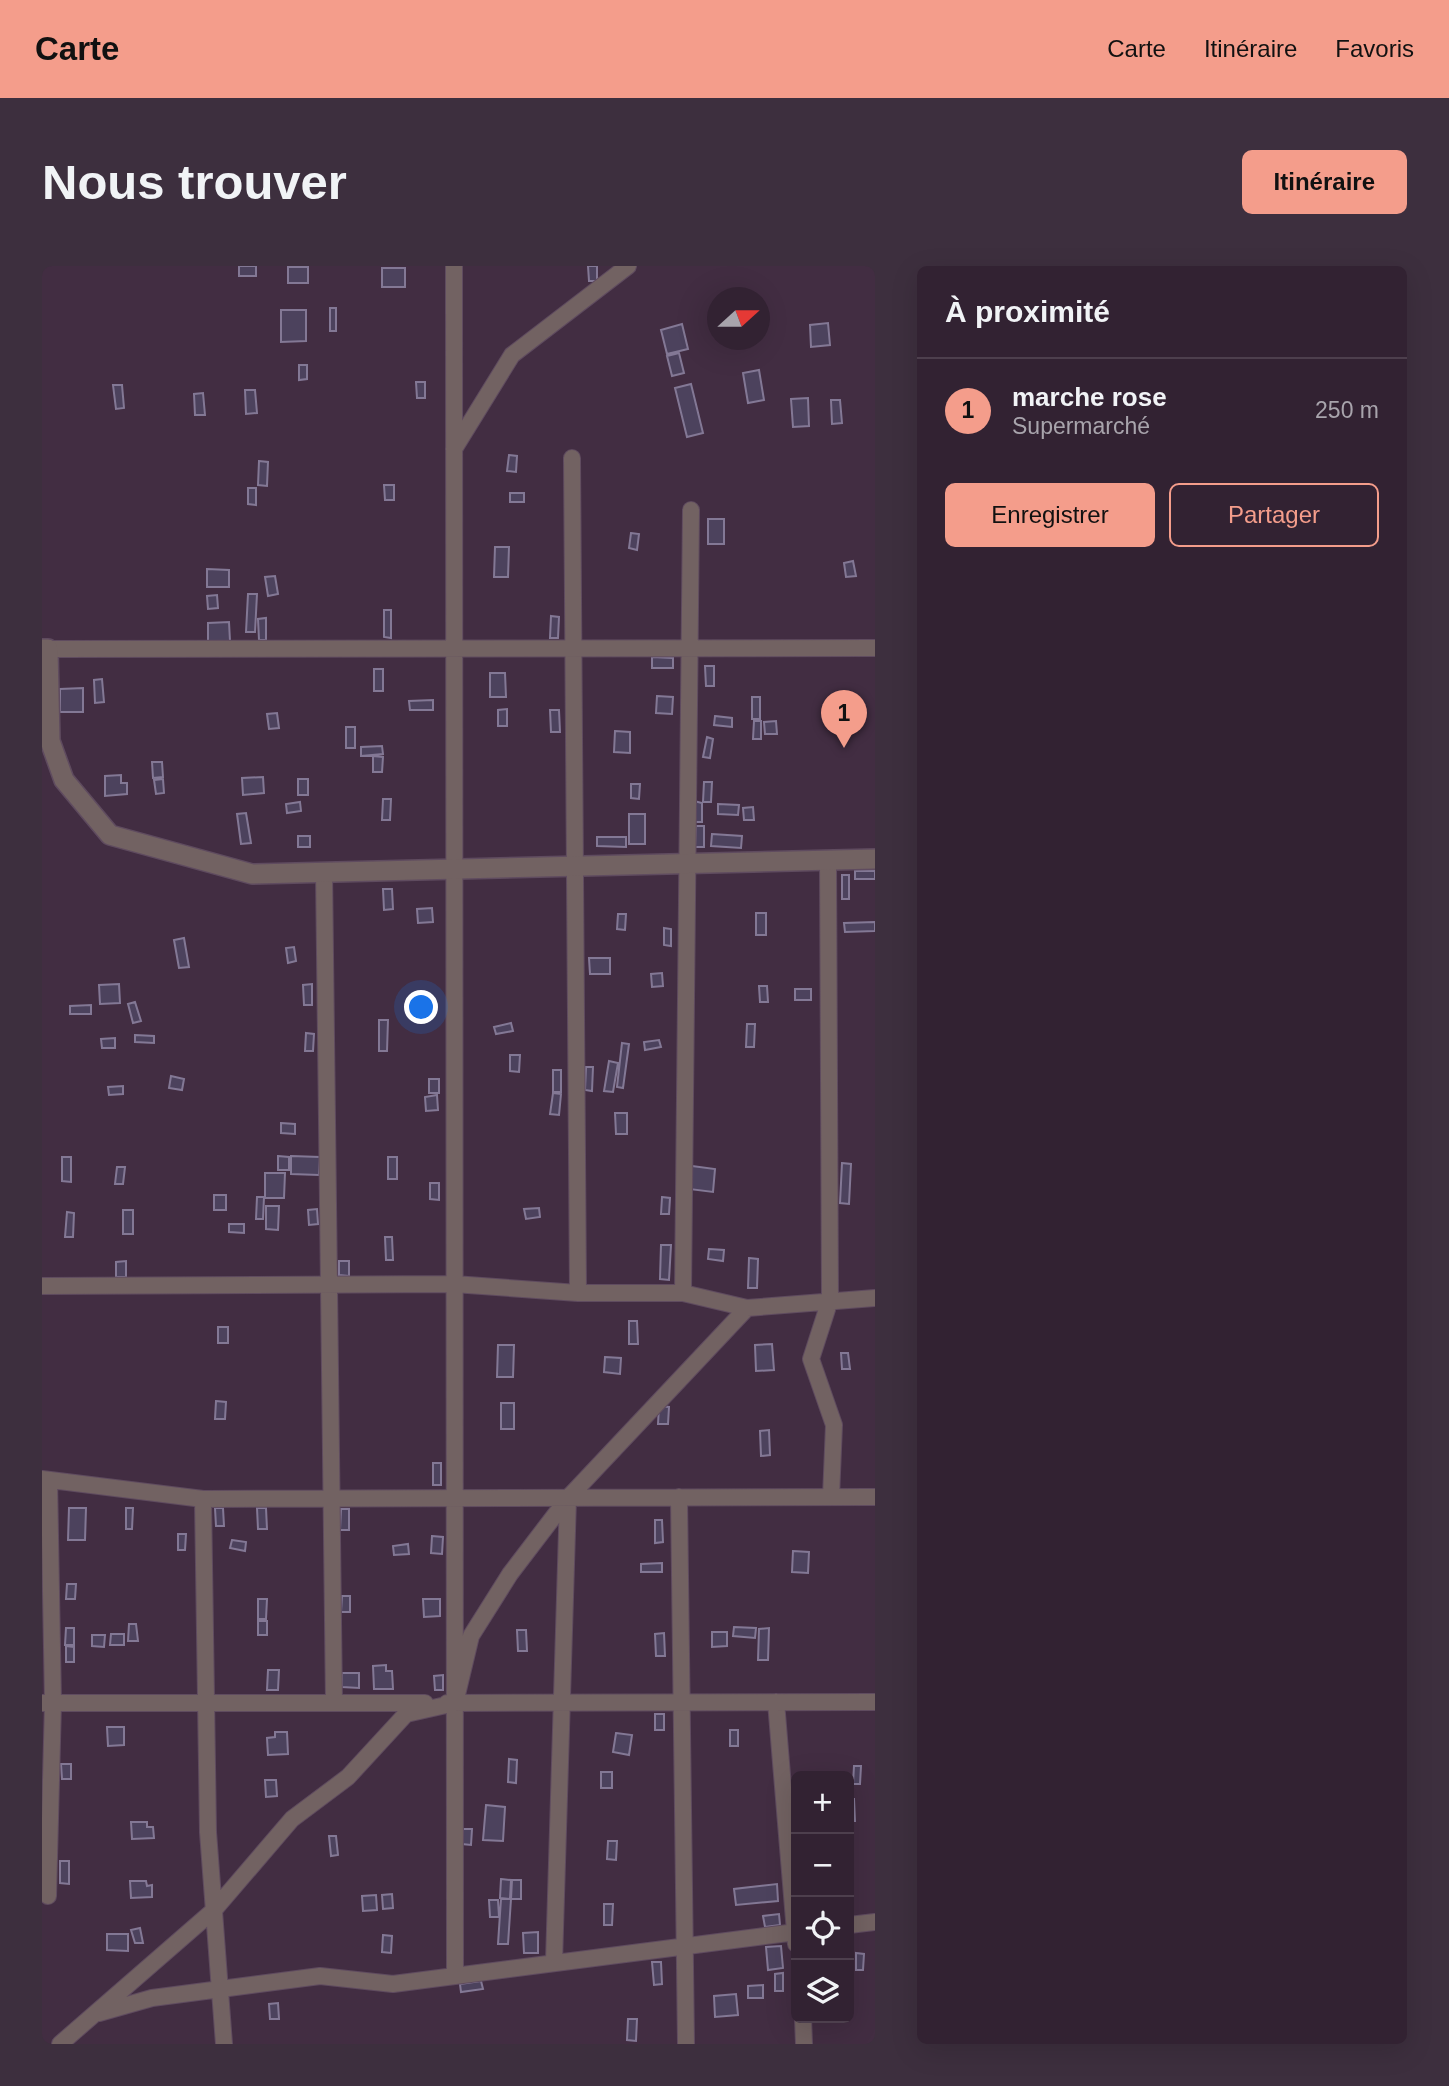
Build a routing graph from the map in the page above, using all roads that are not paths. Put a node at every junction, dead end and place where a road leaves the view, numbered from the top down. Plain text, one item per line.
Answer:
1 (454, 266) edge
2 (628, 266) edge
3 (454, 449) junction
4 (572, 458) dead end
5 (691, 510) dead end
6 (454, 648) junction
7 (573, 648) junction
8 (690, 648) junction
9 (875, 648) edge
10 (45, 649) edge
11 (875, 859) edge
12 (828, 860) junction
13 (687, 863) junction
14 (573, 865) junction
15 (454, 868) junction
16 (324, 871) junction
17 (331, 1284) junction
18 (454, 1284) junction
19 (42, 1286) edge
20 (578, 1293) junction
21 (683, 1293) junction
22 (875, 1298) edge
23 (830, 1300) junction
24 (747, 1308) junction
25 (46, 1480) edge
26 (679, 1497) junction
27 (831, 1497) junction
28 (875, 1497) edge
29 (333, 1498) junction
30 (454, 1498) junction
31 (568, 1498) junction
32 (203, 1499) junction
33 (776, 1702) junction
34 (875, 1702) edge
35 (47, 1703) edge
36 (206, 1703) junction
37 (334, 1703) junction
38 (455, 1703) junction
39 (562, 1703) junction
40 (682, 1703) junction
41 (48, 1896) dead end
42 (793, 1897) edge
43 (214, 1910) junction
44 (875, 1922) edge
45 (854, 1924) edge
46 (791, 1936) edge
47 (684, 1946) junction
48 (554, 1962) junction
49 (455, 1974) junction
50 (220, 1991) junction
51 (93, 2014) junction
52 (803, 2023) edge
53 (60, 2044) edge
54 (224, 2044) edge
55 (686, 2044) edge
56 (804, 2044) edge

1 - 3 street
2 - 3 street
3 - 6 street
4 - 7 street
5 - 8 street
6 - 7 street
6 - 10 street
6 - 15 street
7 - 8 street
7 - 14 street
8 - 9 street
8 - 13 street
10 - 16 street
11 - 12 street
12 - 13 street
12 - 23 street
13 - 14 street
13 - 21 street
14 - 15 street
14 - 20 street
15 - 16 street
15 - 18 street
16 - 17 street
17 - 18 street
17 - 19 street
17 - 29 street
18 - 20 street
18 - 30 street
20 - 21 street
21 - 24 street
22 - 23 street
23 - 24 street
23 - 27 street
24 - 31 street
25 - 32 street
25 - 35 street
26 - 27 street
26 - 31 street
26 - 40 street
27 - 28 street
29 - 30 street
29 - 32 street
29 - 37 street
30 - 31 street
30 - 38 street
31 - 38 street
31 - 39 street
32 - 36 street
33 - 34 street
33 - 40 street
33 - 42 street
35 - 36 street
35 - 41 street
36 - 37 street
36 - 43 street
37 - 38 street
38 - 39 street
38 - 43 street
38 - 49 street
39 - 40 street
39 - 48 street
40 - 47 street
43 - 50 street
43 - 51 street
44 - 45 street
46 - 47 street
47 - 48 street
47 - 55 street
48 - 49 street
49 - 50 street
50 - 51 street
50 - 54 street
51 - 53 street
52 - 56 street

